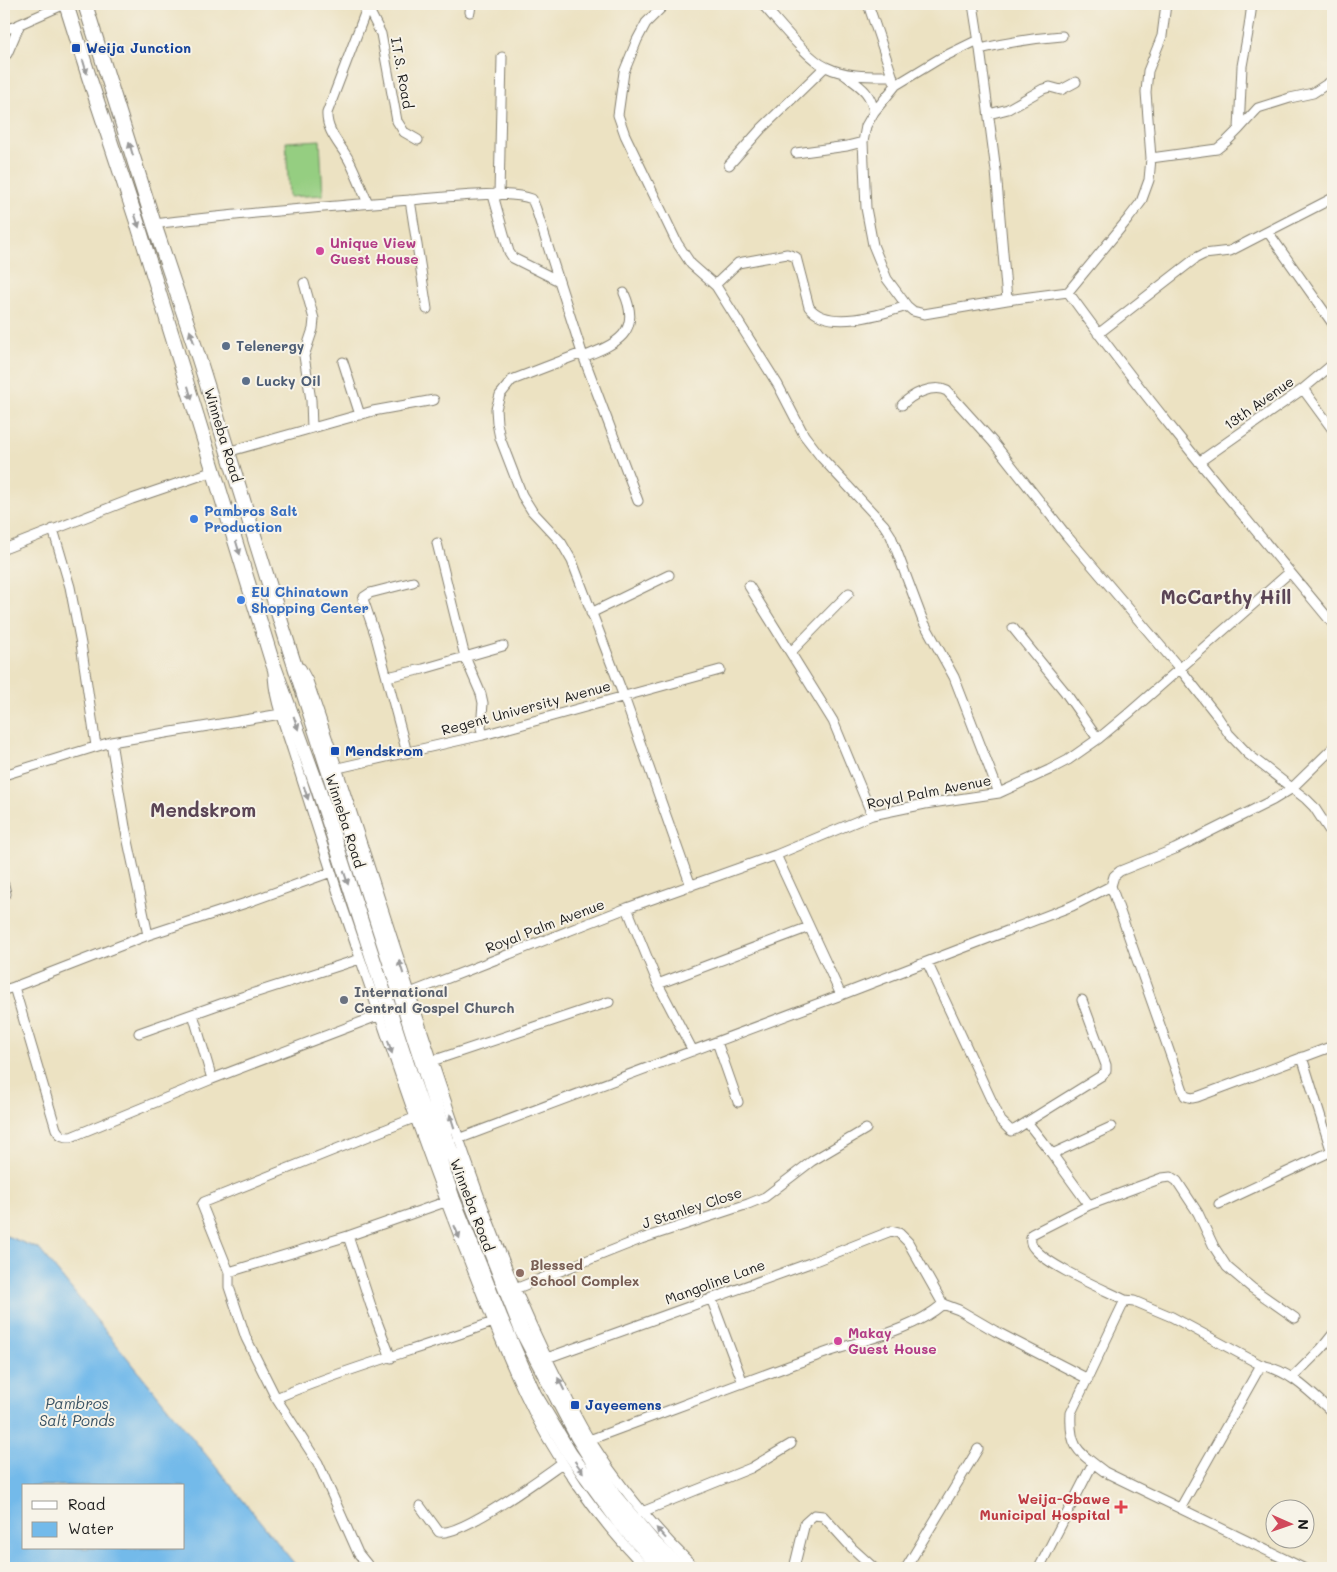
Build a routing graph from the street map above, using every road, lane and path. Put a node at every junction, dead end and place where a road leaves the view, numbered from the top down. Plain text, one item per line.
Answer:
1 (66, 4) edge
2 (85, 4) edge
3 (666, 4) edge
4 (762, 4) edge
5 (868, 4) edge
6 (973, 4) edge
7 (1166, 4) edge
8 (1252, 4) edge
9 (366, 6) edge
10 (20, 24) junction
11 (4, 27) edge
12 (1062, 36) dead end
13 (978, 40) junction
14 (980, 50) junction
15 (4, 56) edge
16 (502, 57) dead end
17 (825, 67) junction
18 (842, 73) junction
19 (891, 76) junction
20 (1333, 80) edge
21 (1076, 82) dead end
22 (896, 85) junction
23 (874, 112) junction
24 (989, 114) junction
25 (1239, 129) junction
26 (418, 140) dead end
27 (863, 142) junction
28 (796, 153) dead end
29 (1151, 158) junction
30 (729, 165) dead end
31 (496, 195) junction
32 (1333, 198) edge
33 (410, 200) junction
34 (368, 203) junction
35 (154, 224) junction
36 (1268, 232) junction
37 (559, 282) junction
38 (304, 283) dead end
39 (716, 286) junction
40 (1068, 292) junction
41 (624, 293) dead end
42 (1007, 300) junction
43 (907, 306) junction
44 (427, 309) dead end
45 (1333, 324) edge
46 (1098, 334) junction
47 (583, 355) junction
48 (199, 359) junction
49 (343, 362) dead end
50 (1333, 364) edge
51 (183, 369) junction
52 (1302, 389) junction
53 (434, 400) dead end
54 (902, 405) dead end
55 (360, 415) junction
56 (312, 428) junction
57 (1333, 430) edge
58 (228, 452) junction
59 (1199, 462) junction
60 (214, 470) junction
61 (638, 501) dead end
62 (53, 529) junction
63 (437, 543) dead end
64 (4, 549) edge
65 (1290, 572) junction
66 (669, 575) dead end
67 (413, 582) dead end
68 (749, 586) dead end
69 (849, 593) dead end
70 (591, 613) junction
71 (1333, 624) edge
72 (1013, 628) dead end
73 (503, 646) dead end
74 (290, 651) junction
75 (791, 652) junction
76 (465, 657) junction
77 (272, 661) junction
78 (720, 670) dead end
79 (1181, 670) junction
80 (387, 677) junction
81 (624, 696) junction
82 (281, 714) junction
83 (483, 735) junction
84 (1098, 739) junction
85 (111, 742) junction
86 (96, 746) junction
87 (1333, 748) edge
88 (407, 753) junction
89 (338, 768) junction
90 (4, 775) edge
91 (1291, 789) junction
92 (999, 793) junction
93 (872, 815) junction
94 (1333, 836) edge
95 (776, 855) junction
96 (331, 872) junction
97 (691, 886) junction
98 (1111, 886) junction
99 (628, 908) junction
100 (809, 927) junction
101 (148, 935) junction
102 (360, 959) junction
103 (927, 962) junction
104 (658, 984) junction
105 (14, 987) junction
106 (4, 990) edge
107 (410, 993) junction
108 (842, 995) junction
109 (1082, 1000) dead end
110 (610, 1002) dead end
111 (193, 1014) junction
112 (380, 1015) junction
113 (139, 1033) dead end
114 (717, 1042) junction
115 (1333, 1046) edge
116 (693, 1051) junction
117 (1302, 1057) junction
118 (432, 1060) junction
119 (212, 1080) junction
120 (738, 1102) dead end
121 (414, 1118) junction
122 (1027, 1122) junction
123 (1111, 1127) dead end
124 (866, 1129) dead end
125 (458, 1139) junction
126 (1052, 1154) junction
127 (1333, 1154) edge
128 (444, 1202) junction
129 (1219, 1204) dead end
130 (1089, 1205) junction
131 (348, 1236) junction
132 (492, 1243) junction
133 (469, 1252) junction
134 (229, 1272) junction
135 (515, 1289) junction
136 (711, 1298) junction
137 (1125, 1300) junction
138 (943, 1304) junction
139 (1295, 1318) dead end
140 (493, 1322) junction
141 (1333, 1334) edge
142 (391, 1358) junction
143 (547, 1358) junction
144 (1261, 1365) junction
145 (1293, 1377) junction
146 (1088, 1379) junction
147 (743, 1383) junction
148 (276, 1398) junction
149 (1333, 1413) edge
150 (589, 1440) junction
151 (791, 1444) dead end
152 (978, 1449) dead end
153 (562, 1463) junction
154 (1093, 1463) junction
155 (420, 1506) dead end
156 (1181, 1507) junction
157 (642, 1512) junction
158 (370, 1568) edge
159 (646, 1568) edge
160 (661, 1568) edge
161 (680, 1568) edge
162 (695, 1568) edge
163 (794, 1568) edge
164 (874, 1568) edge
165 (906, 1568) edge
166 (1039, 1568) edge
167 (1303, 1568) edge

1 - 10 street
1 -> 51 highway, Winneba Road
35 -> 2 highway, Winneba Road
3 - 39 street
4 - 17 street
5 - 19 street
6 - 13 street
7 - 29 street
8 - 25 street
9 - 26 street, I.T.S. Road
9 - 34 street
10 - 11 street
10 - 15 street
12 - 14 street
13 - 14 street
13 - 22 street
14 - 24 street
16 - 31 street
17 - 18 street
17 - 30 street
18 - 19 street
18 - 23 street
19 - 22 street
20 - 25 street
21 - 24 street
22 - 23 street
23 - 27 street
24 - 42 street
25 - 29 street
27 - 28 street
27 - 43 street
29 - 40 street
31 - 33 street
31 - 37 street
31 - 37 street
32 - 36 street
33 - 34 street
33 - 44 street
34 - 35 street
48 -> 35 highway, Winneba Road
36 - 45 street
36 - 46 street
37 - 47 street
38 - 56 street
39 - 43 street
39 - 92 street
40 - 42 street
40 - 46 street
41 - 47 street
42 - 43 street
46 - 59 street
47 - 61 street
47 - 70 street
48 - 51 highway
48 - 58 highway, Winneba Road
49 - 55 street
50 - 52 street, 13th Avenue
51 -> 60 highway, Winneba Road
52 - 57 street
52 - 59 street, 13th Avenue
53 - 55 street
54 - 79 street
55 - 56 street
56 - 58 street
58 - 74 highway, Winneba Road
59 - 65 street
60 - 62 street
60 -> 77 highway, Winneba Road
62 - 64 street
62 - 86 street
63 - 76 street
65 - 71 street
65 - 79 street, Royal Palm Avenue
66 - 70 street
67 - 80 street
68 - 75 street
69 - 75 street
70 - 81 street
72 - 84 street
73 - 76 street
74 - 89 street
74 - 132 highway, Winneba Road
75 - 93 street
76 - 80 street
76 - 83 street
77 - 82 street
77 -> 133 highway, Winneba Road
78 - 81 street, Regent University Avenue
79 - 84 street, Royal Palm Avenue
79 - 91 street
80 - 88 street
81 - 83 street, Regent University Avenue
81 - 97 street
82 - 85 street
82 -> 96 street
83 - 88 street, Regent University Avenue
84 - 92 street, Royal Palm Avenue
85 - 86 street
85 - 101 street
86 - 90 street
87 - 91 street
88 - 89 street, Regent University Avenue
107 -> 89 street
91 - 94 street
91 - 98 street
92 - 93 street, Royal Palm Avenue
93 - 95 street, Royal Palm Avenue
95 - 97 street, Royal Palm Avenue
95 - 100 street
96 - 101 street
96 - 102 street
97 - 99 street, Royal Palm Avenue
98 - 103 street
98 - 117 street
99 - 104 street
99 - 107 street, Royal Palm Avenue
100 - 104 street
100 - 108 street
101 - 105 street
102 - 111 street
102 - 112 street
103 - 108 street
103 - 122 street
104 - 116 street
105 - 106 street
105 - 119 street
107 - 118 street
108 - 114 street
109 - 122 street
110 - 118 street
111 - 113 street
111 - 119 street
112 - 119 street
112 -> 121 street
114 - 116 street
114 - 120 street
115 - 117 street
116 - 125 street
117 - 127 street
125 -> 118 street
121 - 128 street
121 - 134 street
122 - 126 street
123 - 126 street
124 - 135 street, J Stanley Close
125 - 132 street
126 - 130 street
127 - 129 street
128 - 131 street
128 -> 133 street
130 - 137 street
130 - 139 street
131 - 134 street
131 - 142 street
132 - 135 street
132 - 161 highway, Winneba Road
133 - 140 street
133 -> 160 highway, Winneba Road
134 - 148 street
135 - 143 street
136 - 138 street, Mangoline Lane
136 - 143 street, Mangoline Lane
136 - 147 street
137 - 144 street
137 - 146 street
138 - 146 street
138 - 147 street
140 - 142 street
140 - 153 street
141 - 145 street
142 - 148 street
150 -> 143 street
144 - 145 street
144 - 156 street
145 - 149 street
146 - 154 street
147 - 150 street
148 - 158 street
150 - 157 street
151 - 157 street
152 - 165 street
153 - 155 street
153 - 159 street
154 - 156 street
154 - 166 street
156 - 167 street
162 -> 157 street
163 - 164 street

